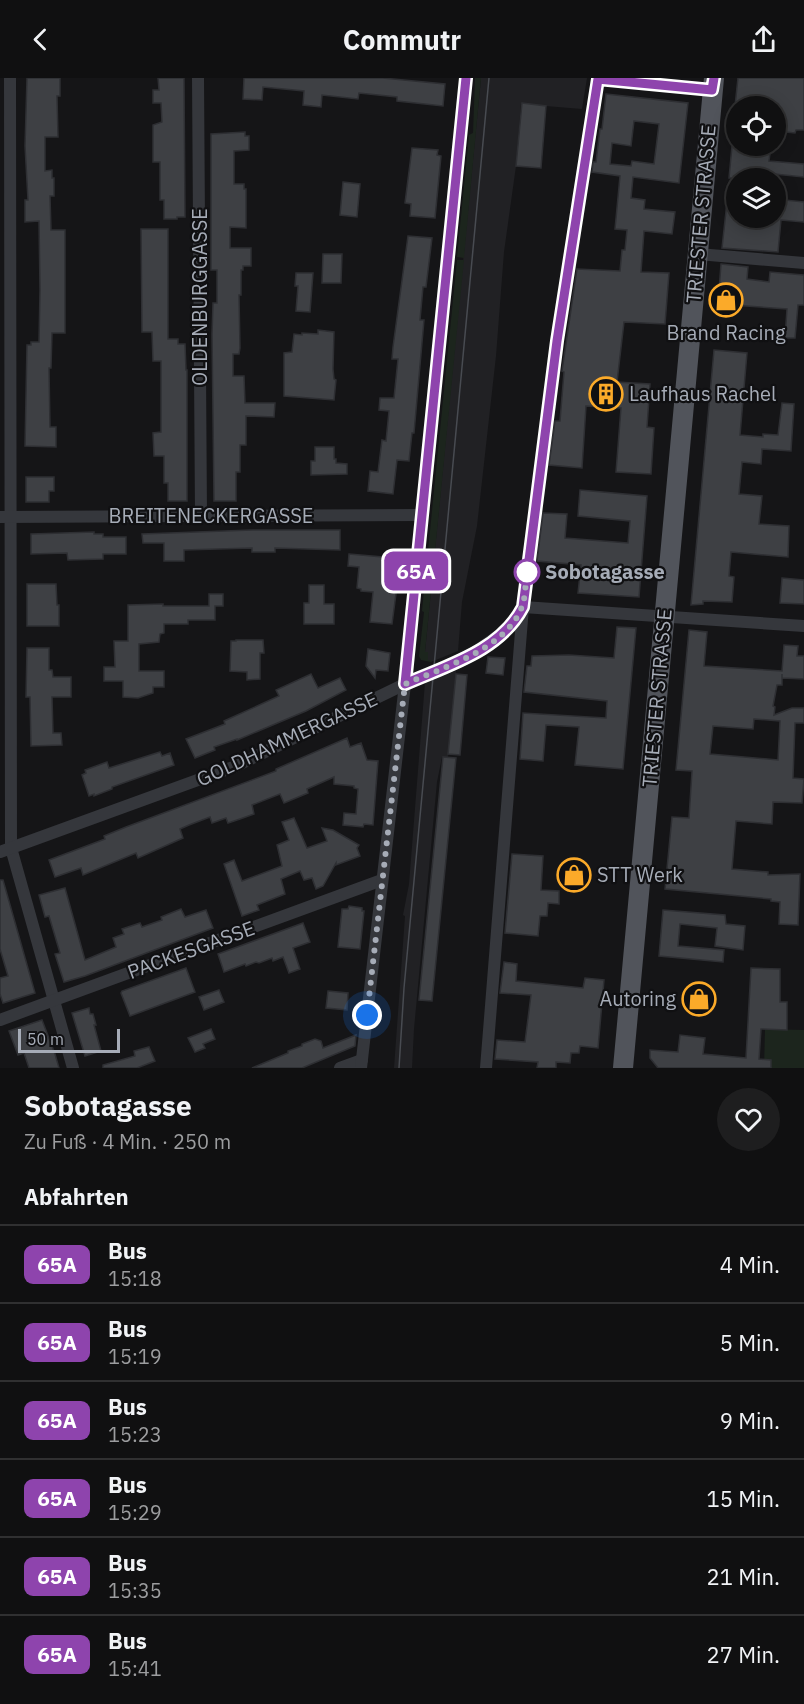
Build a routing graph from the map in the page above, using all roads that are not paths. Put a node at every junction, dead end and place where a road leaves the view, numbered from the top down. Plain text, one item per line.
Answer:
1 (10, 78) edge
2 (198, 78) edge
3 (466, 78) edge
4 (598, 79) edge
5 (713, 84) edge
6 (698, 254) junction
7 (804, 263) edge
8 (422, 515) junction
9 (201, 516) junction
10 (5, 517) edge
11 (523, 607) junction
12 (664, 616) junction
13 (804, 626) edge
14 (405, 684) junction
15 (5, 850) edge
16 (382, 880) junction
17 (54, 1000) junction
18 (0, 1020) edge
19 (361, 1064) edge
20 (73, 1068) edge
21 (340, 1068) edge
22 (486, 1068) edge
23 (623, 1068) edge

1 - 10 street
2 - 9 street, OLDENBURGGASSE
3 - 8 street
4 - 5 street
4 - 11 street
5 - 6 main road, TRIESTER STRASSE
6 - 7 street
6 - 12 main road, TRIESTER STRASSE
8 - 9 street, BREITENECKERGASSE
8 - 14 street
9 - 10 street, BREITENECKERGASSE
10 - 15 street
11 - 12 street
11 - 14 street, GOLDHAMMERGASSE
11 - 22 street
12 - 13 street
12 - 23 main road, TRIESTER STRASSE
14 - 15 street, GOLDHAMMERGASSE
14 - 16 street
15 - 17 street
16 - 17 street, PACKESGASSE
16 - 19 street
17 - 18 street, PACKESGASSE
17 - 20 street
19 - 21 street

